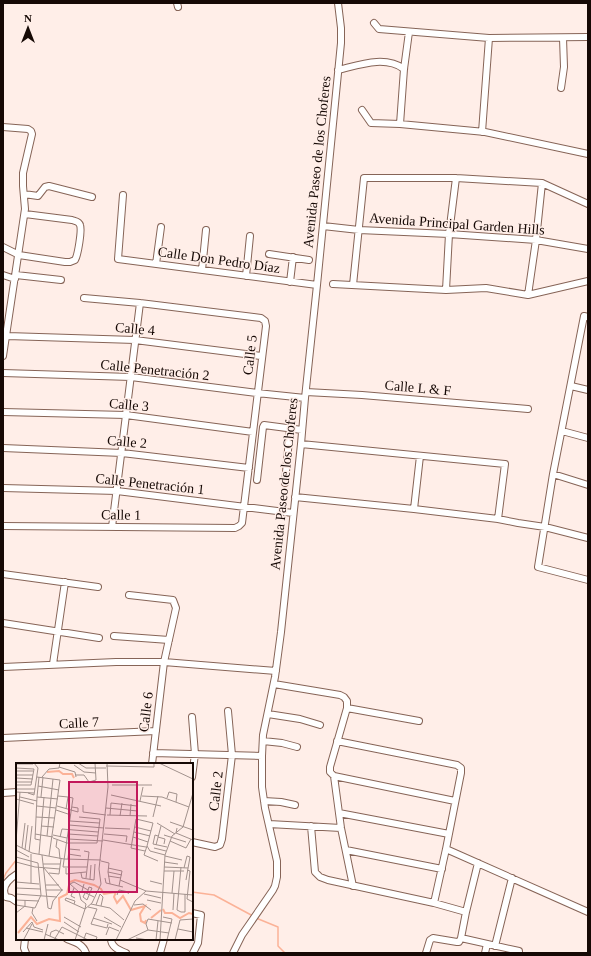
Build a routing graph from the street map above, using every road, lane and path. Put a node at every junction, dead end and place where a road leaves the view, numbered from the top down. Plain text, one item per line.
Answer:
1 (338, 3) edge
2 (374, 23) dead end
3 (409, 32) junction
4 (588, 37) edge
5 (489, 38) junction
6 (563, 38) junction
7 (404, 69) junction
8 (338, 70) junction
9 (561, 88) dead end
10 (362, 110) dead end
11 (400, 124) junction
12 (3, 127) edge
13 (482, 132) junction
14 (588, 154) edge
15 (456, 178) junction
16 (542, 183) junction
17 (24, 194) junction
18 (123, 194) dead end
19 (92, 197) dead end
20 (588, 204) edge
21 (25, 214) junction
22 (323, 226) junction
23 (161, 227) dead end
24 (206, 230) dead end
25 (359, 230) junction
26 (449, 234) junction
27 (250, 236) dead end
28 (536, 240) junction
29 (3, 248) edge
30 (588, 249) edge
31 (269, 254) dead end
32 (19, 255) junction
33 (293, 257) junction
34 (309, 260) dead end
35 (156, 264) junction
36 (202, 270) junction
37 (3, 275) edge
38 (246, 276) junction
39 (15, 277) junction
40 (61, 280) dead end
41 (588, 281) edge
42 (290, 282) junction
43 (333, 284) dead end
44 (317, 285) junction
45 (353, 285) junction
46 (446, 290) junction
47 (528, 295) junction
48 (84, 298) dead end
49 (140, 303) junction
50 (588, 317) edge
51 (7, 336) junction
52 (135, 340) junction
53 (3, 356) edge
54 (261, 356) junction
55 (3, 373) edge
56 (131, 377) junction
57 (571, 386) junction
58 (588, 390) edge
59 (257, 393) junction
60 (305, 395) junction
61 (528, 409) dead end
62 (3, 412) edge
63 (126, 415) junction
64 (290, 428) junction
65 (302, 430) junction
66 (562, 431) junction
67 (253, 432) junction
68 (588, 438) edge
69 (301, 444) junction
70 (3, 448) edge
71 (122, 453) junction
72 (420, 456) junction
73 (248, 468) junction
74 (553, 474) junction
75 (257, 480) dead end
76 (285, 483) dead end
77 (588, 485) edge
78 (3, 488) edge
79 (117, 491) junction
80 (296, 497) junction
81 (243, 506) junction
82 (414, 509) junction
83 (293, 513) junction
84 (498, 518) junction
85 (3, 526) edge
86 (239, 526) joint
87 (112, 527) junction
88 (545, 527) junction
89 (588, 538) edge
90 (3, 574) edge
91 (588, 580) edge
92 (65, 582) junction
93 (98, 587) dead end
94 (129, 595) dead end
95 (3, 623) edge
96 (58, 632) junction
97 (114, 636) dead end
98 (99, 638) dead end
99 (169, 640) junction
100 (164, 662) junction
101 (54, 664) junction
102 (3, 667) edge
103 (276, 671) junction
104 (274, 684) junction
105 (347, 708) junction
106 (228, 711) dead end
107 (268, 714) junction
108 (192, 718) dead end
109 (419, 721) dead end
110 (320, 724) dead end
111 (156, 731) junction
112 (3, 738) edge
113 (263, 740) junction
114 (337, 741) junction
115 (297, 746) dead end
116 (153, 753) junction
117 (195, 754) junction
118 (232, 755) junction
119 (262, 756) junction
120 (152, 763) edge
121 (193, 769) edge
122 (334, 776) junction
123 (16, 792) edge
124 (3, 793) edge
125 (264, 801) junction
126 (455, 801) junction
127 (296, 805) dead end
128 (339, 812) junction
129 (269, 824) junction
130 (311, 826) junction
131 (342, 828) junction
132 (449, 834) junction
133 (193, 842) edge
134 (446, 849) junction
135 (346, 850) junction
136 (478, 863) junction
137 (442, 869) junction
138 (16, 875) edge
139 (512, 878) junction
140 (353, 886) junction
141 (16, 901) edge
142 (434, 903) junction
143 (466, 912) junction
144 (588, 912) edge
145 (193, 913) edge
146 (461, 938) junction
147 (25, 940) edge
148 (75, 940) edge
149 (111, 940) edge
150 (164, 940) edge
151 (487, 944) junction
152 (496, 946) junction
153 (26, 953) edge
154 (86, 953) edge
155 (126, 953) edge
156 (160, 953) edge
157 (193, 953) edge
158 (233, 953) edge
159 (426, 953) edge
160 (485, 953) edge
161 (519, 953) edge

1 - 8 street, Avenida Paseo de los Choferes
2 - 3 street
3 - 5 street
3 - 7 street
4 - 6 street
5 - 6 street
5 - 13 street
6 - 9 street
7 - 8 street
7 - 11 street
8 - 22 street, Avenida Paseo de los Choferes
10 - 11 street
11 - 13 street
12 - 17 street
13 - 14 street
15 - 16 street
15 - 25 street
15 - 26 street
16 - 20 street
16 - 28 street
17 - 19 street
17 - 21 street
18 - 35 street, Calle Don Pedro Díaz
21 - 32 street
21 - 32 street
22 - 25 street, Avenida Principal Garden Hills
22 - 44 street, Avenida Paseo de los Choferes
23 - 35 street
24 - 36 street
25 - 26 street, Avenida Principal Garden Hills
25 - 45 street
26 - 28 street, Avenida Principal Garden Hills
26 - 46 street
27 - 38 street
28 - 30 street, Avenida Principal Garden Hills
28 - 47 street
29 - 32 street
31 - 33 street
32 - 39 street
33 - 34 street
33 - 42 street
35 - 36 street, Calle Don Pedro Díaz
36 - 38 street, Calle Don Pedro Díaz
37 - 39 street
38 - 42 street, Calle Don Pedro Díaz
39 - 40 street
39 - 51 street
41 - 47 street
42 - 44 street, Calle Don Pedro Díaz
43 - 45 street
44 - 60 street, Avenida Paseo de los Choferes
45 - 46 street
46 - 47 street
48 - 49 street, Calle 5
49 - 52 street
49 - 54 street, Calle 5
50 - 57 street
51 - 52 street, Calle 4
51 - 53 street
52 - 54 street, Calle 4
52 - 56 street
54 - 59 street, Calle 5
55 - 56 street, Calle Penetración 2
56 - 59 street, Calle Penetración 2
56 - 63 street
57 - 58 street
57 - 66 street
59 - 60 street, Calle Penetración 2
59 - 67 street, Calle 5
60 - 61 street, Calle L & F
60 - 65 street, Avenida Paseo de los Choferes
62 - 63 street, Calle 3
63 - 67 street, Calle 3
63 - 71 street
64 - 65 street
64 - 75 street
64 - 76 street
65 - 69 street, Avenida Paseo de los Choferes
66 - 68 street
66 - 74 street
67 - 73 street, Calle 5
69 - 72 street
69 - 80 street, Avenida Paseo de los Choferes
70 - 71 street, Calle 2
71 - 73 street, Calle 2
71 - 79 street
72 - 82 street
72 - 84 street
73 - 81 street, Calle 5
74 - 77 street
74 - 88 street
78 - 79 street, Calle Penetración 1
79 - 81 street, Calle Penetración 1
79 - 87 street
80 - 82 street
80 - 83 street, Avenida Paseo de los Choferes
81 - 83 street, Calle Penetración 1
81 - 86 street, Calle 5
82 - 84 street
83 - 103 street, Avenida Paseo de los Choferes
84 - 88 street
85 - 87 street, Calle 1
86 - 87 street, Calle 1
88 - 89 street
88 - 91 street
90 - 92 street
92 - 93 street
92 - 96 street
94 - 99 street, Calle 6
95 - 96 street
96 - 98 street
96 - 101 street
97 - 99 street
99 - 100 street, Calle 6
100 - 101 street
100 - 103 street
100 - 111 street, Calle 6
101 - 102 street
103 - 104 street, Avenida Paseo de los Choferes
104 - 105 street
104 - 107 street, Avenida Paseo de los Choferes
105 - 109 street
105 - 114 street
106 - 118 street, Calle 2
107 - 110 street
107 - 113 street, Avenida Paseo de los Choferes
108 - 117 street
111 - 112 street, Calle 7
111 - 116 street, Calle 6
113 - 115 street
113 - 119 street, Avenida Paseo de los Choferes
114 - 122 street
114 - 126 street
116 - 117 street
116 - 120 street, Calle 6
117 - 118 street
117 - 121 street
118 - 119 street
118 - 133 street, Calle 2
119 - 125 street, Avenida Paseo de los Choferes
122 - 126 street
122 - 128 street
123 - 124 street
125 - 127 street
125 - 129 street, Avenida Paseo de los Choferes
126 - 132 street
128 - 131 street
128 - 132 street
129 - 130 street
129 - 158 street, Avenida Paseo de los Choferes
130 - 131 street
130 - 140 street
131 - 135 street
132 - 134 street
134 - 136 street
134 - 137 street
135 - 137 street
135 - 140 street
136 - 139 street
136 - 143 street
137 - 142 street
138 - 141 street
139 - 144 street
139 - 152 street
140 - 142 street
142 - 143 street
143 - 146 street
145 - 157 street
146 - 151 street
146 - 159 street
147 - 153 street
148 - 154 street
149 - 155 street
150 - 156 street
151 - 152 street
151 - 160 street
152 - 161 street

